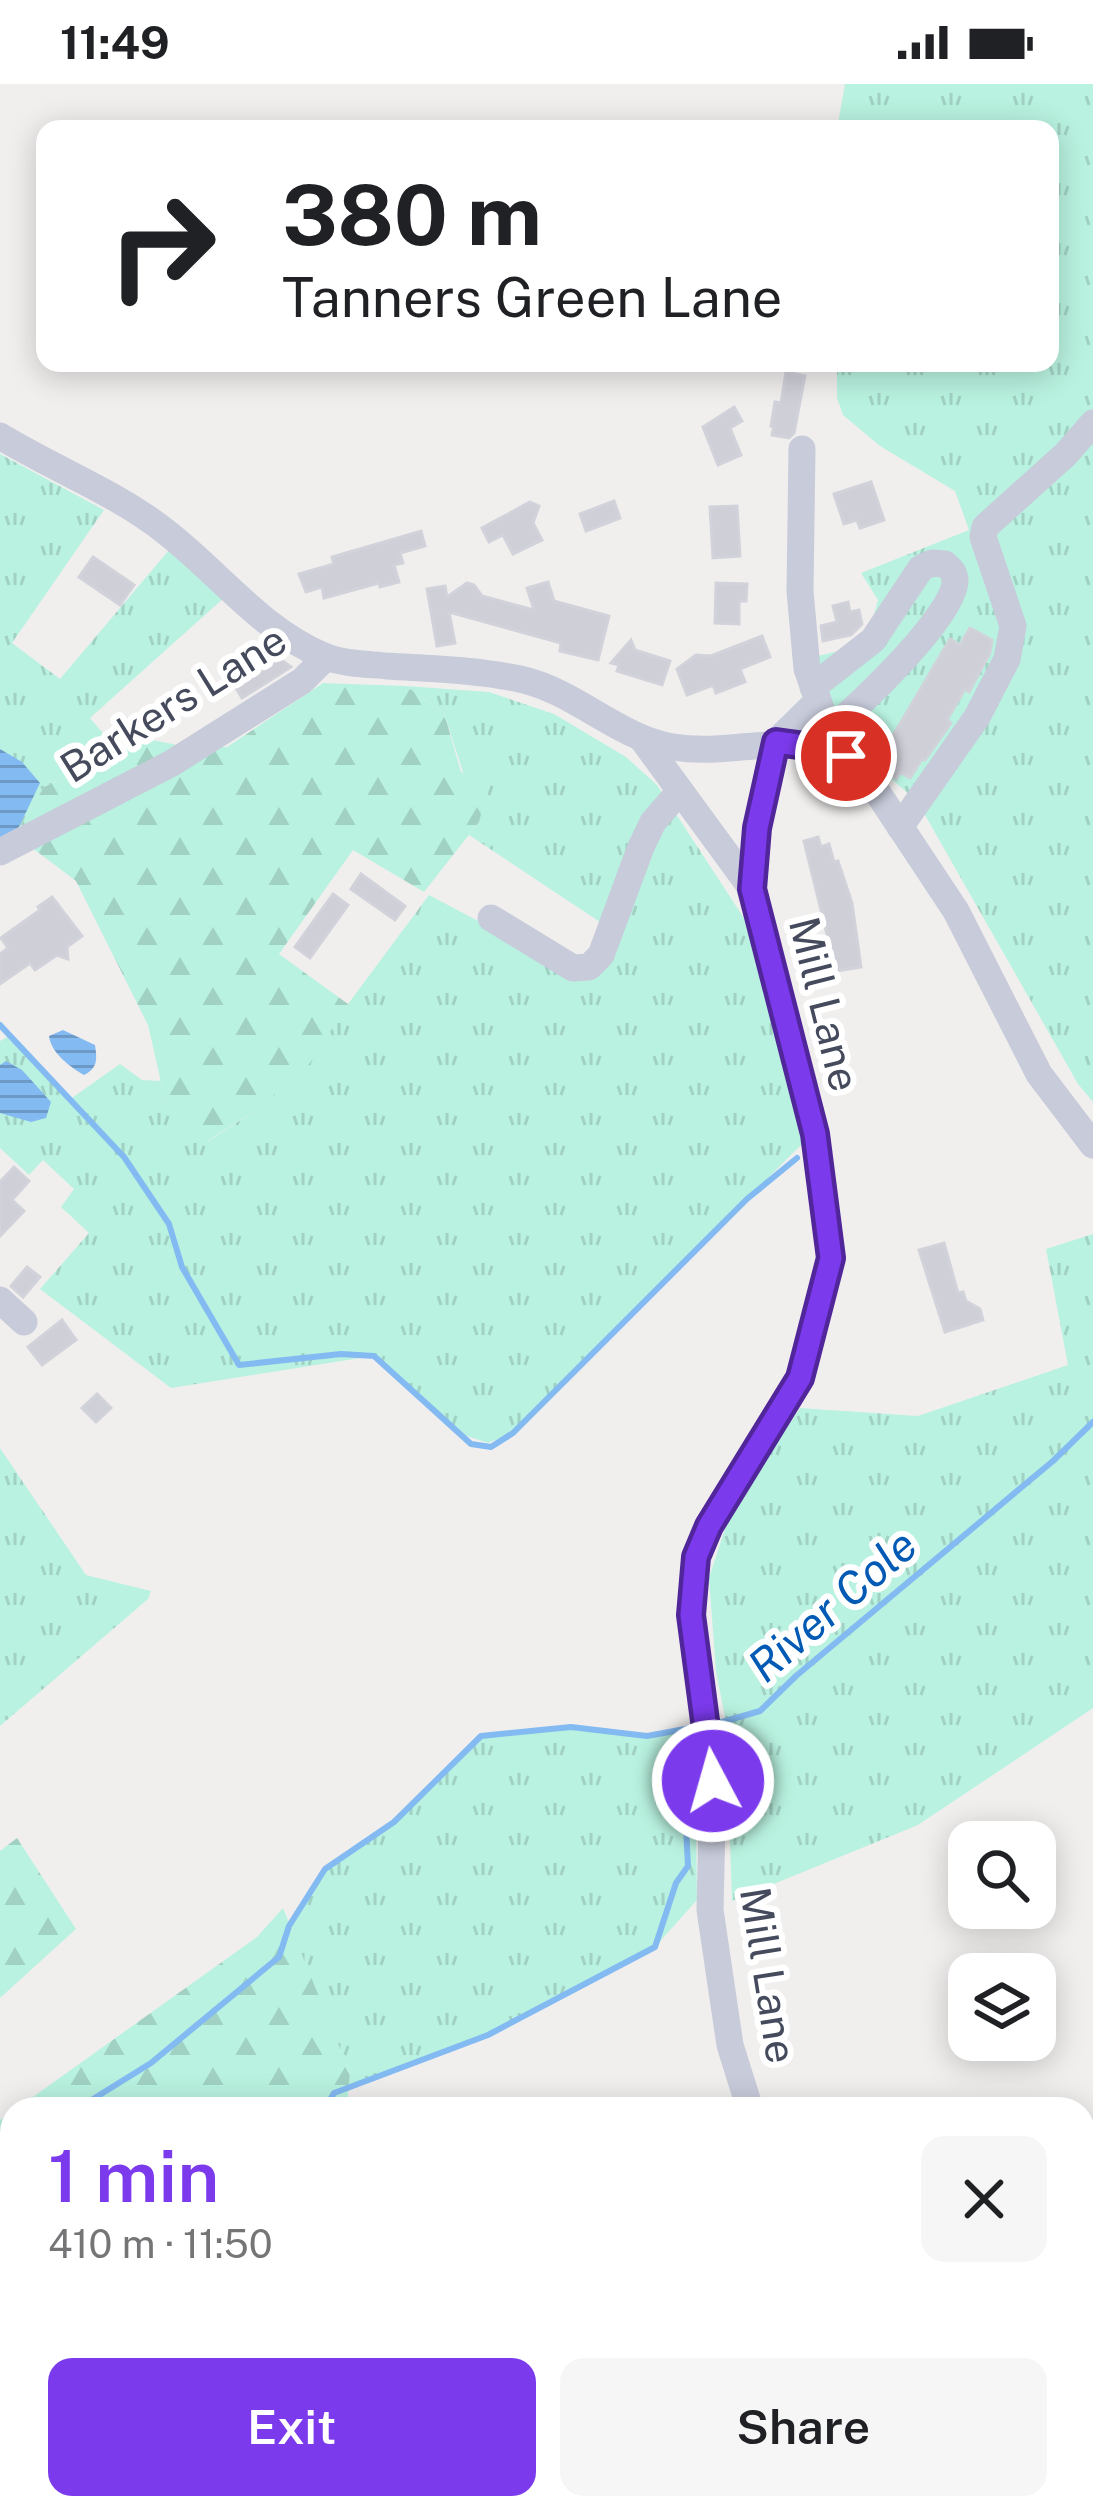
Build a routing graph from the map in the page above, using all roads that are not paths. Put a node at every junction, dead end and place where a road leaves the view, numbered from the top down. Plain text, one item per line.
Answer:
1 (1093, 423) edge
2 (0, 436) edge
3 (802, 449) dead end
4 (326, 657) junction
5 (816, 694) junction
6 (643, 740) junction
7 (832, 740) junction
8 (776, 742) junction
9 (679, 792) junction
10 (901, 827) junction
11 (0, 852) edge
12 (752, 889) junction
13 (491, 918) dead end
14 (1093, 1145) edge
15 (0, 1300) edge
16 (24, 1322) dead end
17 (747, 2097) edge

1 - 10 street
2 - 4 street
3 - 5 street
4 - 6 street
4 - 11 street, Barkers Lane
5 - 7 street
5 - 7 street
5 - 8 street
6 - 8 street
6 - 9 street, Mill Lane
7 - 8 street
7 - 10 street
8 - 12 street, Mill Lane
9 - 12 street, Mill Lane
9 - 13 street
10 - 14 street
12 - 17 street, Mill Lane
15 - 16 street

